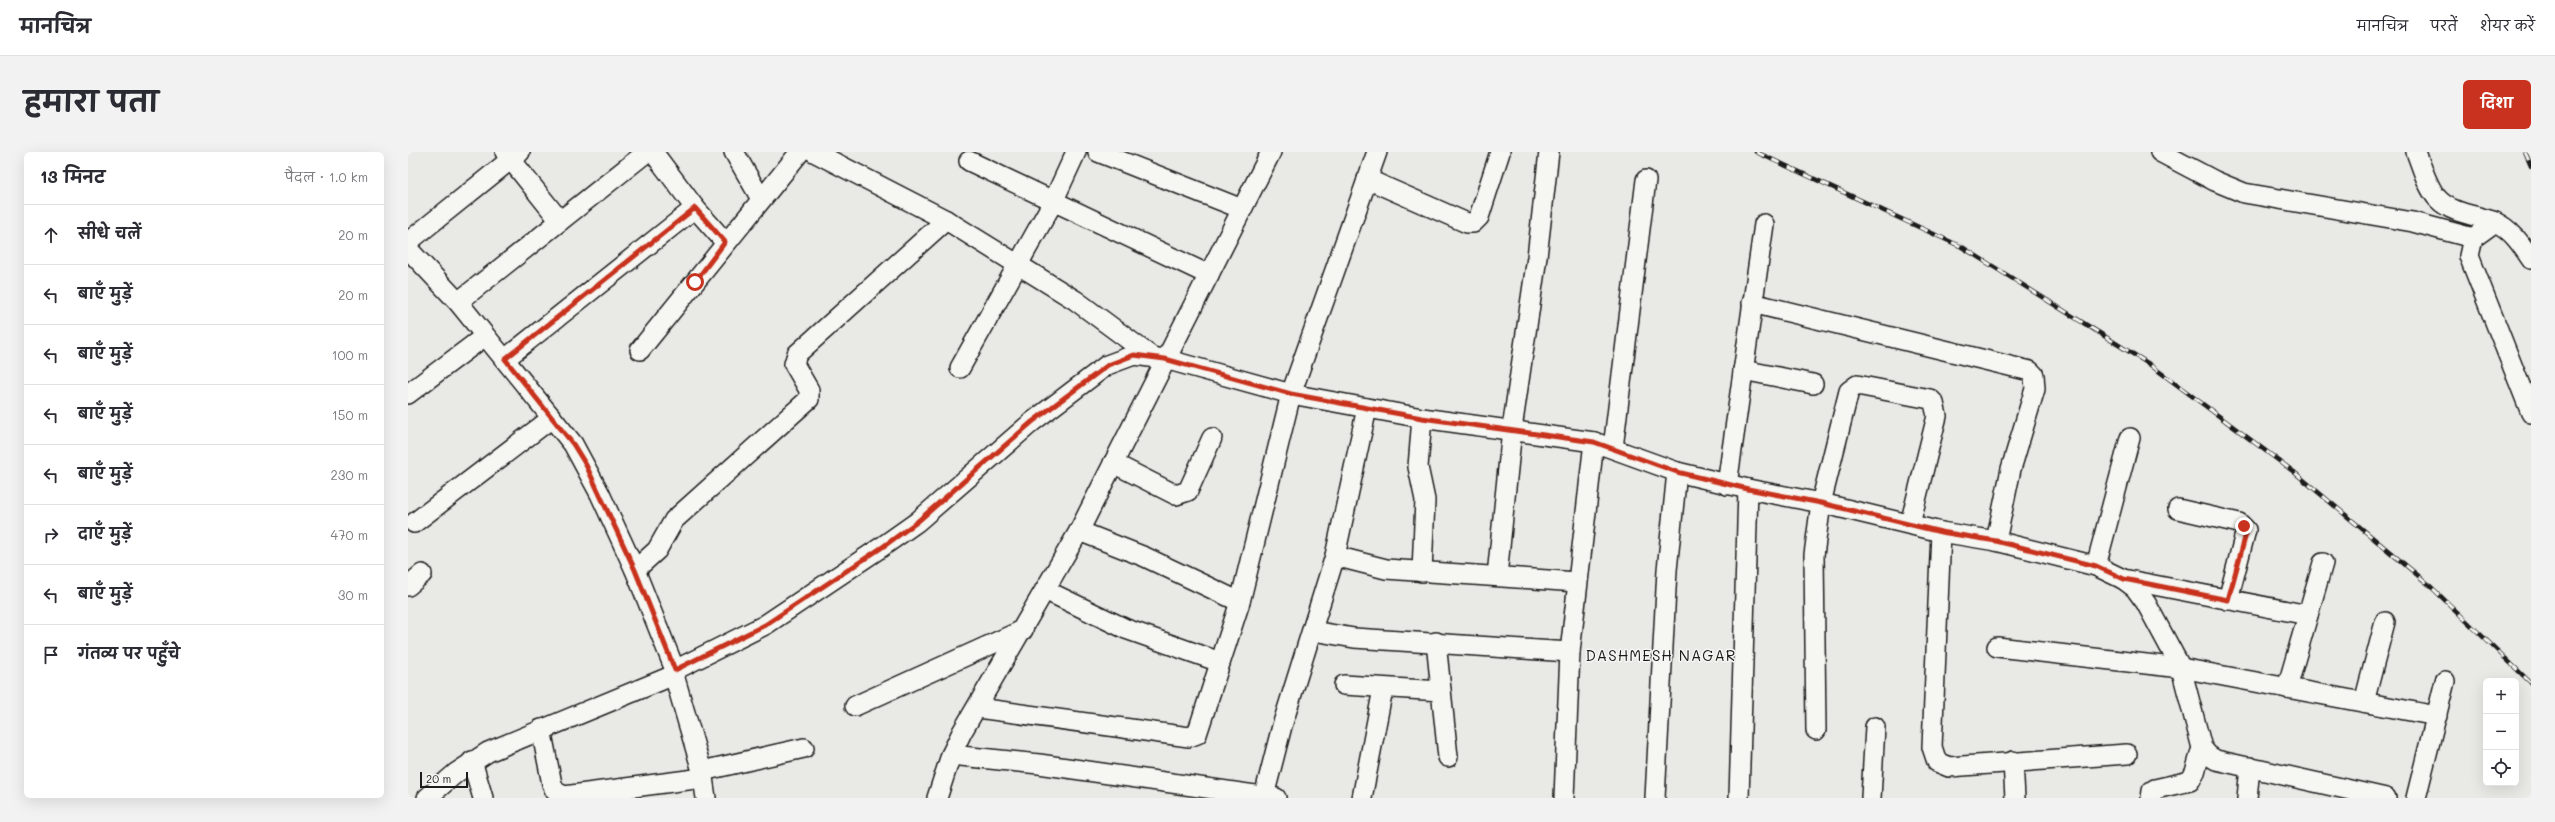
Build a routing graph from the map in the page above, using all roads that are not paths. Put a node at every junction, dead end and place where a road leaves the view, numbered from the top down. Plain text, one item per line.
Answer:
1 (647, 152) edge
2 (653, 152) edge
3 (734, 152) edge
4 (800, 152) edge
5 (814, 152) edge
6 (1076, 152) edge
7 (1098, 152) edge
8 (1271, 152) edge
9 (1376, 152) edge
10 (1500, 152) edge
11 (1549, 152) edge
12 (2160, 152) edge
13 (2416, 152) edge
14 (512, 154) edge
15 (969, 161) dead end
16 (1367, 179) junction
17 (1646, 180) dead end
18 (761, 199) junction
19 (1053, 202) junction
20 (695, 208) junction
21 (1242, 210) junction
22 (946, 220) junction
23 (560, 221) junction
24 (2495, 222) junction
25 (1764, 224) dead end
26 (2473, 238) junction
27 (408, 242) edge
28 (725, 242) junction
29 (408, 249) edge
30 (2531, 259) edge
31 (1018, 266) junction
32 (1209, 275) junction
33 (458, 302) junction
34 (1752, 303) junction
35 (485, 336) junction
36 (640, 350) dead end
37 (1158, 358) junction
38 (505, 359) junction
39 (960, 368) dead end
40 (1742, 370) junction
41 (1813, 384) dead end
42 (408, 394) edge
43 (1291, 394) junction
44 (1367, 408) junction
45 (2531, 413) edge
46 (552, 418) junction
47 (1422, 418) junction
48 (1512, 429) junction
49 (1212, 438) dead end
50 (2130, 438) dead end
51 (1594, 442) junction
52 (1613, 448) junction
53 (1113, 463) junction
54 (1677, 472) junction
55 (1727, 485) junction
56 (1748, 489) junction
57 (1821, 503) junction
58 (2178, 509) dead end
59 (414, 523) dead end
60 (1910, 524) junction
61 (1079, 531) junction
62 (1941, 532) junction
63 (1996, 541) junction
64 (1335, 556) junction
65 (2323, 563) dead end
66 (2096, 566) junction
67 (635, 570) junction
68 (1422, 572) junction
69 (422, 574) dead end
70 (1497, 576) junction
71 (2124, 579) junction
72 (1577, 582) junction
73 (408, 586) edge
74 (1045, 590) junction
75 (2228, 600) junction
76 (1240, 602) junction
77 (2308, 616) junction
78 (2385, 622) dead end
79 (1023, 630) junction
80 (1312, 631) junction
81 (1436, 642) junction
82 (1997, 647) dead end
83 (1570, 652) junction
84 (1220, 662) junction
85 (2181, 668) junction
86 (674, 672) junction
87 (2445, 681) dead end
88 (1344, 685) dead end
89 (2287, 688) junction
90 (1384, 689) junction
91 (1441, 691) junction
92 (2364, 702) junction
93 (855, 706) dead end
94 (978, 708) junction
95 (2437, 716) junction
96 (1875, 727) dead end
97 (541, 729) junction
98 (1816, 730) dead end
99 (804, 748) dead end
100 (2202, 748) junction
101 (2127, 754) dead end
102 (951, 755) junction
103 (1448, 757) dead end
104 (472, 761) junction
105 (2013, 761) junction
106 (2250, 767) junction
107 (703, 775) junction
108 (633, 793) edge
109 (2341, 793) edge
110 (1204, 794) edge
111 (1270, 797) edge
112 (427, 798) edge
113 (483, 798) edge
114 (706, 798) edge
115 (937, 798) edge
116 (1362, 798) edge
117 (1564, 798) edge
118 (1655, 798) edge
119 (1739, 798) edge
120 (1871, 798) edge
121 (2015, 798) edge
122 (2151, 798) edge
123 (2247, 798) edge
124 (2386, 798) edge
125 (2416, 798) edge

1 - 23 street
2 - 20 street
3 - 18 street
4 - 18 street
5 - 22 street
6 - 19 street
7 - 21 street
8 - 21 street
9 - 16 street
10 - 16 street
11 - 48 street
12 - 26 street
13 - 24 street
14 - 23 street
14 - 27 street
15 - 19 street
16 - 43 street
17 - 52 street
18 - 28 street
19 - 31 street
19 - 32 street
20 - 28 street
20 - 38 street
21 - 32 street
22 - 31 street
22 - 67 street
23 - 33 street
24 - 26 street
24 - 30 street
25 - 34 street
26 - 45 street
28 - 36 street
29 - 33 street
31 - 37 street
31 - 39 street
32 - 37 street
33 - 35 street
34 - 40 street
34 - 63 street
35 - 38 street
35 - 42 street
37 - 43 street
37 - 53 street
37 - 86 street
38 - 46 street
40 - 41 street
40 - 55 street
43 - 44 street
43 - 76 street
44 - 47 street
44 - 64 street
46 - 59 street
46 - 67 street
47 - 48 street
47 - 68 street
48 - 51 street
48 - 70 street
49 - 53 street
50 - 66 street
51 - 52 street
51 - 72 street
52 - 54 street
53 - 61 street
54 - 55 street
54 - 118 street
55 - 56 street
56 - 57 street
56 - 119 street
57 - 60 street
57 - 60 street
57 - 98 street
58 - 75 street
60 - 62 street
61 - 74 street
61 - 76 street
62 - 63 street
62 - 105 street
63 - 66 street
64 - 68 street
64 - 80 street
65 - 77 street
66 - 71 street
67 - 86 street
68 - 70 street
69 - 73 street
70 - 72 street
71 - 75 street
71 - 85 street
72 - 83 street
74 - 79 street
74 - 84 street
75 - 77 street
76 - 84 street
77 - 89 street
78 - 92 street
79 - 93 street
79 - 94 street
80 - 81 street
80 - 111 street
81 - 83 street
81 - 91 street
82 - 85 street
83 - 117 street
84 - 94 street
85 - 89 street
85 - 100 street
86 - 97 street
86 - 107 street
87 - 95 street
88 - 90 street
89 - 92 street
90 - 91 street
90 - 116 street
91 - 103 street
92 - 95 street
94 - 102 street
95 - 125 street
96 - 120 street
97 - 104 street
97 - 108 street
99 - 107 street
100 - 106 street
100 - 122 street
101 - 105 street
102 - 110 street
102 - 115 street
104 - 112 street
104 - 113 street
105 - 121 street
106 - 109 street
106 - 123 street
107 - 108 street
107 - 114 street
109 - 124 street
110 - 111 street

